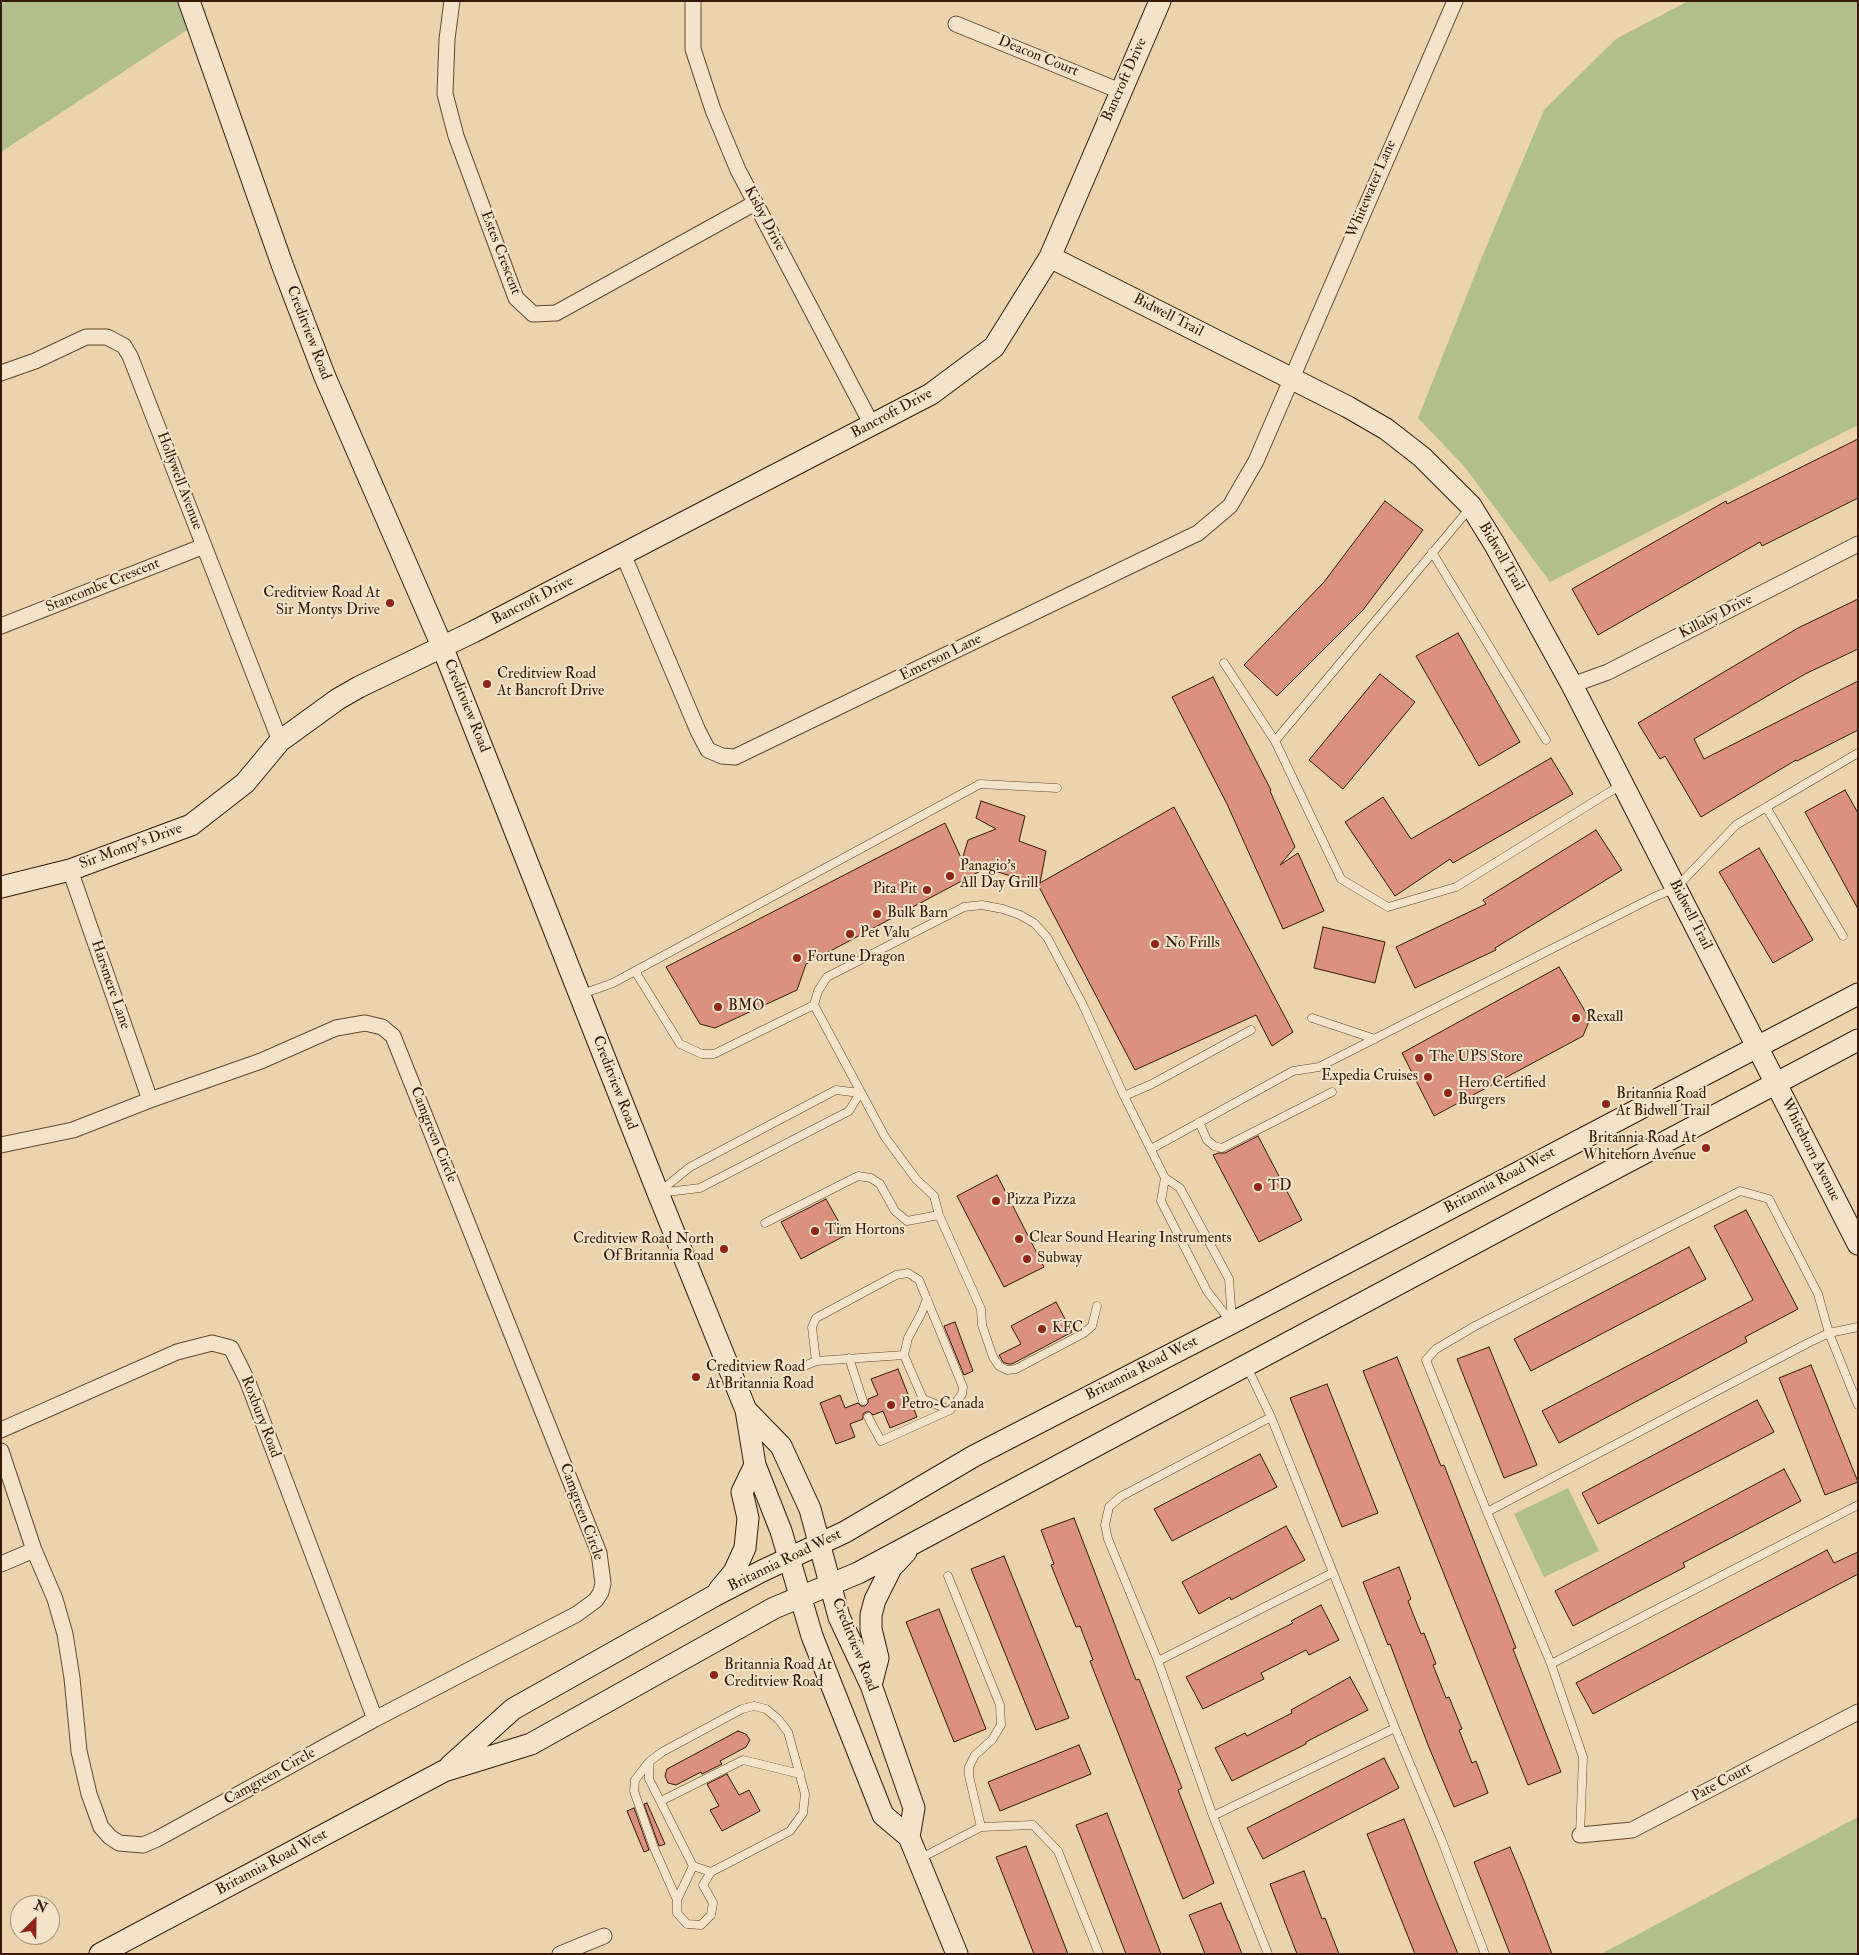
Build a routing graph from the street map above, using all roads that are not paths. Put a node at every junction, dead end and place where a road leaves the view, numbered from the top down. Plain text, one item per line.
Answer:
1 (189, 1) edge
2 (452, 1) edge
3 (693, 1) edge
4 (1160, 1) edge
5 (1454, 1) edge
6 (956, 24) dead end
7 (1120, 91) junction
8 (755, 203) junction
9 (1050, 257) junction
10 (1, 373) edge
11 (1291, 378) junction
12 (872, 425) junction
13 (1471, 506) junction
14 (1858, 544) edge
15 (204, 546) junction
16 (1432, 552) junction
17 (623, 554) junction
18 (1, 626) edge
19 (442, 646) junction
20 (1224, 664) dead end
21 (1572, 685) junction
22 (1546, 740) dead end
23 (280, 741) junction
24 (1275, 741) junction
25 (1858, 753) edge
26 (1623, 784) junction
27 (1057, 788) dead end
28 (1766, 807) junction
29 (70, 870) junction
30 (1, 887) edge
31 (1676, 888) junction
32 (1843, 936) dead end
33 (635, 971) junction
34 (1858, 994) edge
35 (580, 995) junction
36 (814, 1005) junction
37 (1312, 1018) dead end
38 (1251, 1030) dead end
39 (1375, 1039) junction
40 (1858, 1040) edge
41 (1756, 1046) junction
42 (1776, 1083) junction
43 (1332, 1092) dead end
44 (860, 1093) junction
45 (1124, 1096) junction
46 (150, 1100) junction
47 (1199, 1122) junction
48 (1, 1145) edge
49 (1151, 1149) junction
50 (1165, 1178) junction
51 (658, 1193) junction
52 (939, 1215) junction
53 (765, 1223) dead end
54 (1858, 1244) edge
55 (927, 1298) junction
56 (1097, 1306) dead end
57 (1232, 1323) junction
58 (1858, 1328) edge
59 (1830, 1333) junction
60 (904, 1355) junction
61 (849, 1358) junction
62 (816, 1361) junction
63 (804, 1366) dead end
64 (1247, 1366) junction
65 (863, 1401) dead end
66 (1858, 1405) edge
67 (746, 1410) junction
68 (950, 1410) junction
69 (868, 1417) dead end
70 (1271, 1417) junction
71 (1, 1430) edge
72 (1, 1451) edge
73 (756, 1465) junction
74 (1858, 1505) edge
75 (1487, 1512) junction
76 (915, 1542) junction
77 (819, 1544) junction
78 (34, 1550) junction
79 (789, 1558) junction
80 (1, 1564) edge
81 (1332, 1574) junction
82 (948, 1576) dead end
83 (830, 1585) junction
84 (714, 1596) junction
85 (800, 1597) junction
86 (1158, 1661) junction
87 (1551, 1664) junction
88 (871, 1685) junction
89 (1858, 1712) edge
90 (375, 1719) junction
91 (1394, 1728) junction
92 (649, 1762) junction
93 (444, 1771) junction
94 (800, 1774) junction
95 (661, 1801) junction
96 (1213, 1816) junction
97 (981, 1827) junction
98 (1580, 1835) joint
99 (909, 1837) junction
100 (918, 1860) junction
101 (693, 1866) junction
102 (711, 1872) junction
103 (677, 1900) junction
104 (604, 1936) dead end
105 (100, 1954) edge
106 (560, 1954) edge
107 (957, 1954) edge
108 (1099, 1954) edge
109 (1268, 1954) edge
110 (1485, 1954) edge

1 - 19 main road, Creditview Road
2 - 8 street, Estes Crescent
3 - 8 street, Kisby Drive
4 - 7 main road, Bancroft Drive
5 - 11 street, Whitewater Lane
6 - 7 street, Deacon Court
7 - 9 main road, Bancroft Drive
8 - 12 street, Kisby Drive
9 - 11 main road, Bidwell Trail
9 - 12 main road, Bancroft Drive
10 - 15 street, Hollywell Avenue
11 - 13 main road, Bidwell Trail
11 - 17 street, Emerson Lane
12 - 17 main road, Bancroft Drive
13 - 16 lane
13 - 21 main road, Bidwell Trail
14 - 21 street, Killaby Drive
15 - 18 street, Stancombe Crescent
15 - 23 street, Hollywell Avenue
16 - 22 lane
16 - 24 lane
17 - 19 main road, Bancroft Drive
19 - 23 main road, Sir Monty's Drive
19 - 35 main road, Creditview Road
20 - 24 lane
21 - 26 main road, Bidwell Trail
23 - 29 main road, Sir Monty's Drive
24 - 26 lane
25 - 28 lane
26 - 31 main road, Bidwell Trail
27 - 33 lane
28 - 31 lane
28 - 32 lane
29 - 30 main road, Sir Monty's Drive
29 - 46 street, Harsmere Lane
31 - 39 lane
31 - 41 main road, Bidwell Trail
33 - 35 lane
33 - 36 lane
34 - 41 main road, Britannia Road West
35 - 51 main road, Creditview Road
36 - 44 lane
36 - 45 lane
37 - 39 lane
38 - 45 lane
39 - 47 lane
40 - 42 main road, Britannia Road West
41 - 42 main road, Bidwell Trail
41 - 57 main road, Britannia Road West
42 - 54 main road, Whitehorn Avenue
42 - 64 main road, Britannia Road West
43 - 47 lane
44 - 51 lane
44 - 51 lane
44 - 52 lane
45 - 49 lane
46 - 48 street, Camgreen Circle
46 - 90 street, Camgreen Circle
47 - 49 lane
49 - 50 lane
50 - 57 lane
50 - 57 lane
51 - 67 main road, Creditview Road
52 - 53 lane
52 - 56 lane
55 - 60 lane
55 - 62 lane
55 - 68 lane
57 - 77 main road, Britannia Road West
58 - 59 lane
59 - 66 lane
59 - 75 lane
59 - 75 lane
60 - 61 lane
60 - 68 lane
61 - 62 lane
61 - 65 lane
62 - 63 lane
64 - 70 lane
64 - 76 main road, Britannia Road West
67 - 73 main road, Creditview Road
67 - 77 main road, Creditview Road
68 - 69 lane
70 - 81 lane
70 - 86 lane
71 - 90 street, Roxbury Road
72 - 78 street, Camgreen Circle
73 - 79 main road, Creditview Road
73 - 84 main road
74 - 87 lane
75 - 87 lane
76 - 83 main road, Britannia Road West
76 - 88 main road
77 - 79 main road, Britannia Road West
77 - 83 main road, Creditview Road
78 - 80 street
78 - 90 street, Camgreen Circle
79 - 84 main road, Britannia Road West
79 - 85 main road, Creditview Road
81 - 86 lane
81 - 91 lane
82 - 97 lane
83 - 85 main road, Britannia Road West
83 - 88 main road, Creditview Road
84 - 93 main road, Britannia Road West
85 - 93 main road, Britannia Road West
85 - 99 main road, Creditview Road
86 - 96 lane
87 - 98 lane
88 - 99 main road, Creditview Road
89 - 98 street, Pate Court
91 - 96 lane
91 - 110 lane
92 - 94 lane
92 - 95 lane
92 - 103 lane
93 - 105 main road, Britannia Road West
94 - 95 lane
94 - 102 lane
95 - 101 lane
96 - 109 lane
97 - 100 lane
97 - 108 lane
99 - 100 main road, Creditview Road
100 - 107 main road, Creditview Road
101 - 102 lane
101 - 103 lane
102 - 103 lane
104 - 106 street

